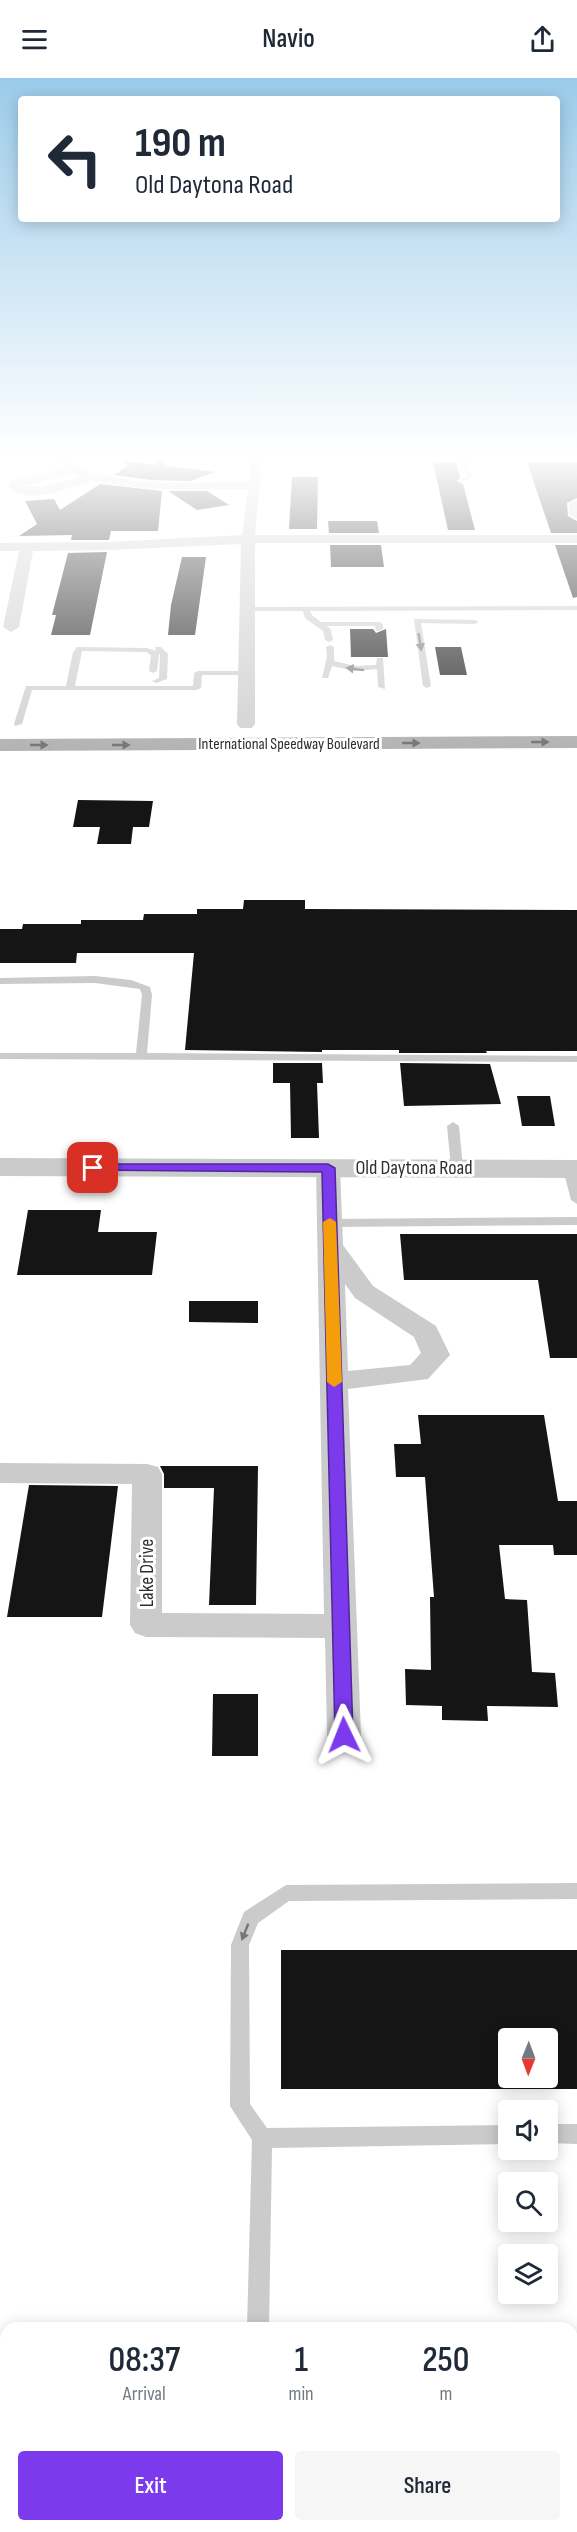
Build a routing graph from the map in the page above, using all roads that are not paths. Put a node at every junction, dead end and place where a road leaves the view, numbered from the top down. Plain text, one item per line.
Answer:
1 (22, 573) edge
2 (248, 573) edge
3 (577, 608) edge
4 (249, 609) junction
5 (306, 609) junction
6 (475, 622) dead end
7 (319, 624) junction
8 (11, 627) dead end
9 (379, 629) dead end
10 (88, 645) dead end
11 (105, 645) dead end
12 (80, 649) junction
13 (329, 662) junction
14 (247, 673) junction
15 (325, 676) dead end
16 (154, 679) junction
17 (382, 687) dead end
18 (428, 687) dead end
19 (70, 688) junction
20 (9, 724) edge
21 (42, 724) dead end
22 (150, 724) dead end
23 (246, 724) junction
24 (577, 725) edge
25 (577, 742) edge
26 (0, 745) edge
27 (163, 745) junction
28 (0, 981) edge
29 (0, 1056) edge
30 (141, 1057) junction
31 (577, 1059) edge
32 (453, 1126) dead end
33 (0, 1167) edge
34 (328, 1168) junction
35 (457, 1168) junction
36 (573, 1169) edge
37 (577, 1200) edge
38 (577, 1221) edge
39 (330, 1234) junction
40 (334, 1381) junction
41 (0, 1473) edge
42 (341, 1626) junction
43 (344, 1735) dead end
44 (577, 1891) edge
45 (558, 2134) edge
46 (577, 2134) edge
47 (498, 2135) edge
48 (262, 2138) junction
49 (258, 2322) edge

1 - 8 street
2 - 4 street
3 - 5 lane
4 - 5 lane
4 - 14 street
5 - 7 lane
6 -> 18 lane
7 - 9 lane
7 - 13 lane
10 - 12 lane
11 - 16 lane
12 - 16 lane
12 - 19 lane
13 - 15 lane
17 -> 13 lane
14 - 16 lane
14 - 23 street
16 - 19 lane
19 - 20 lane
20 - 21 main road
22 - 23 main road, International Speedway Boulevard
23 - 24 main road, International Speedway Boulevard
23 - 27 main road
27 -> 25 main road, International Speedway Boulevard
26 -> 27 main road, International Speedway Boulevard
28 - 30 lane
29 - 30 lane
30 - 31 lane
32 - 35 lane
33 - 34 street, Old Daytona Road
34 - 35 street, Old Daytona Road
34 - 39 street
35 - 36 street, Old Daytona Road
36 - 37 lane
38 - 39 lane
39 - 40 street
39 - 40 street
40 - 42 street
41 - 42 street, Lake Drive
42 - 43 street
44 -> 48 lane
45 - 46 lane
47 - 48 lane
48 - 49 lane

